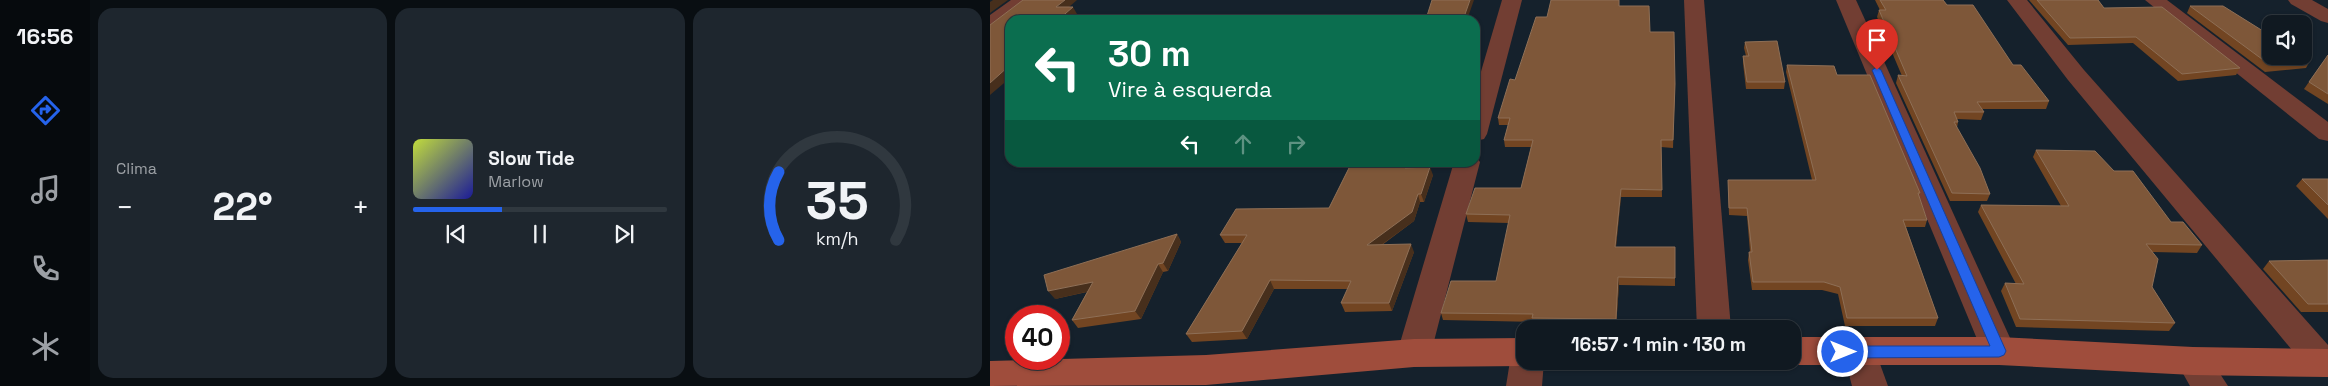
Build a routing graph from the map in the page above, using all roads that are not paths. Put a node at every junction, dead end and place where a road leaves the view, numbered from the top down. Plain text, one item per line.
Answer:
1 (1024, 0) edge
2 (1512, 0) edge
3 (1694, 0) edge
4 (1846, 0) edge
5 (2017, 0) edge
6 (2155, 0) edge
7 (2298, 0) edge
8 (2328, 17) edge
9 (990, 24) edge
10 (1480, 116) edge
11 (2328, 134) edge
12 (1466, 167) edge
13 (1713, 320) edge
14 (1801, 351) edge
15 (1999, 351) junction
16 (1516, 352) edge
17 (1860, 352) junction
18 (1414, 353) junction
19 (2326, 363) edge
20 (1526, 370) edge
21 (2202, 373) edge
22 (990, 376) edge
23 (1202, 378) edge
24 (1524, 386) edge
25 (1870, 386) edge

1 - 9 street
2 - 10 street
3 - 13 street
4 - 15 street
5 - 19 street
6 - 11 street
7 - 8 street
12 - 18 street
14 - 17 street
15 - 17 street
15 - 21 street
16 - 18 street
17 - 25 street
18 - 23 street
19 - 21 street
20 - 24 street
22 - 23 street

